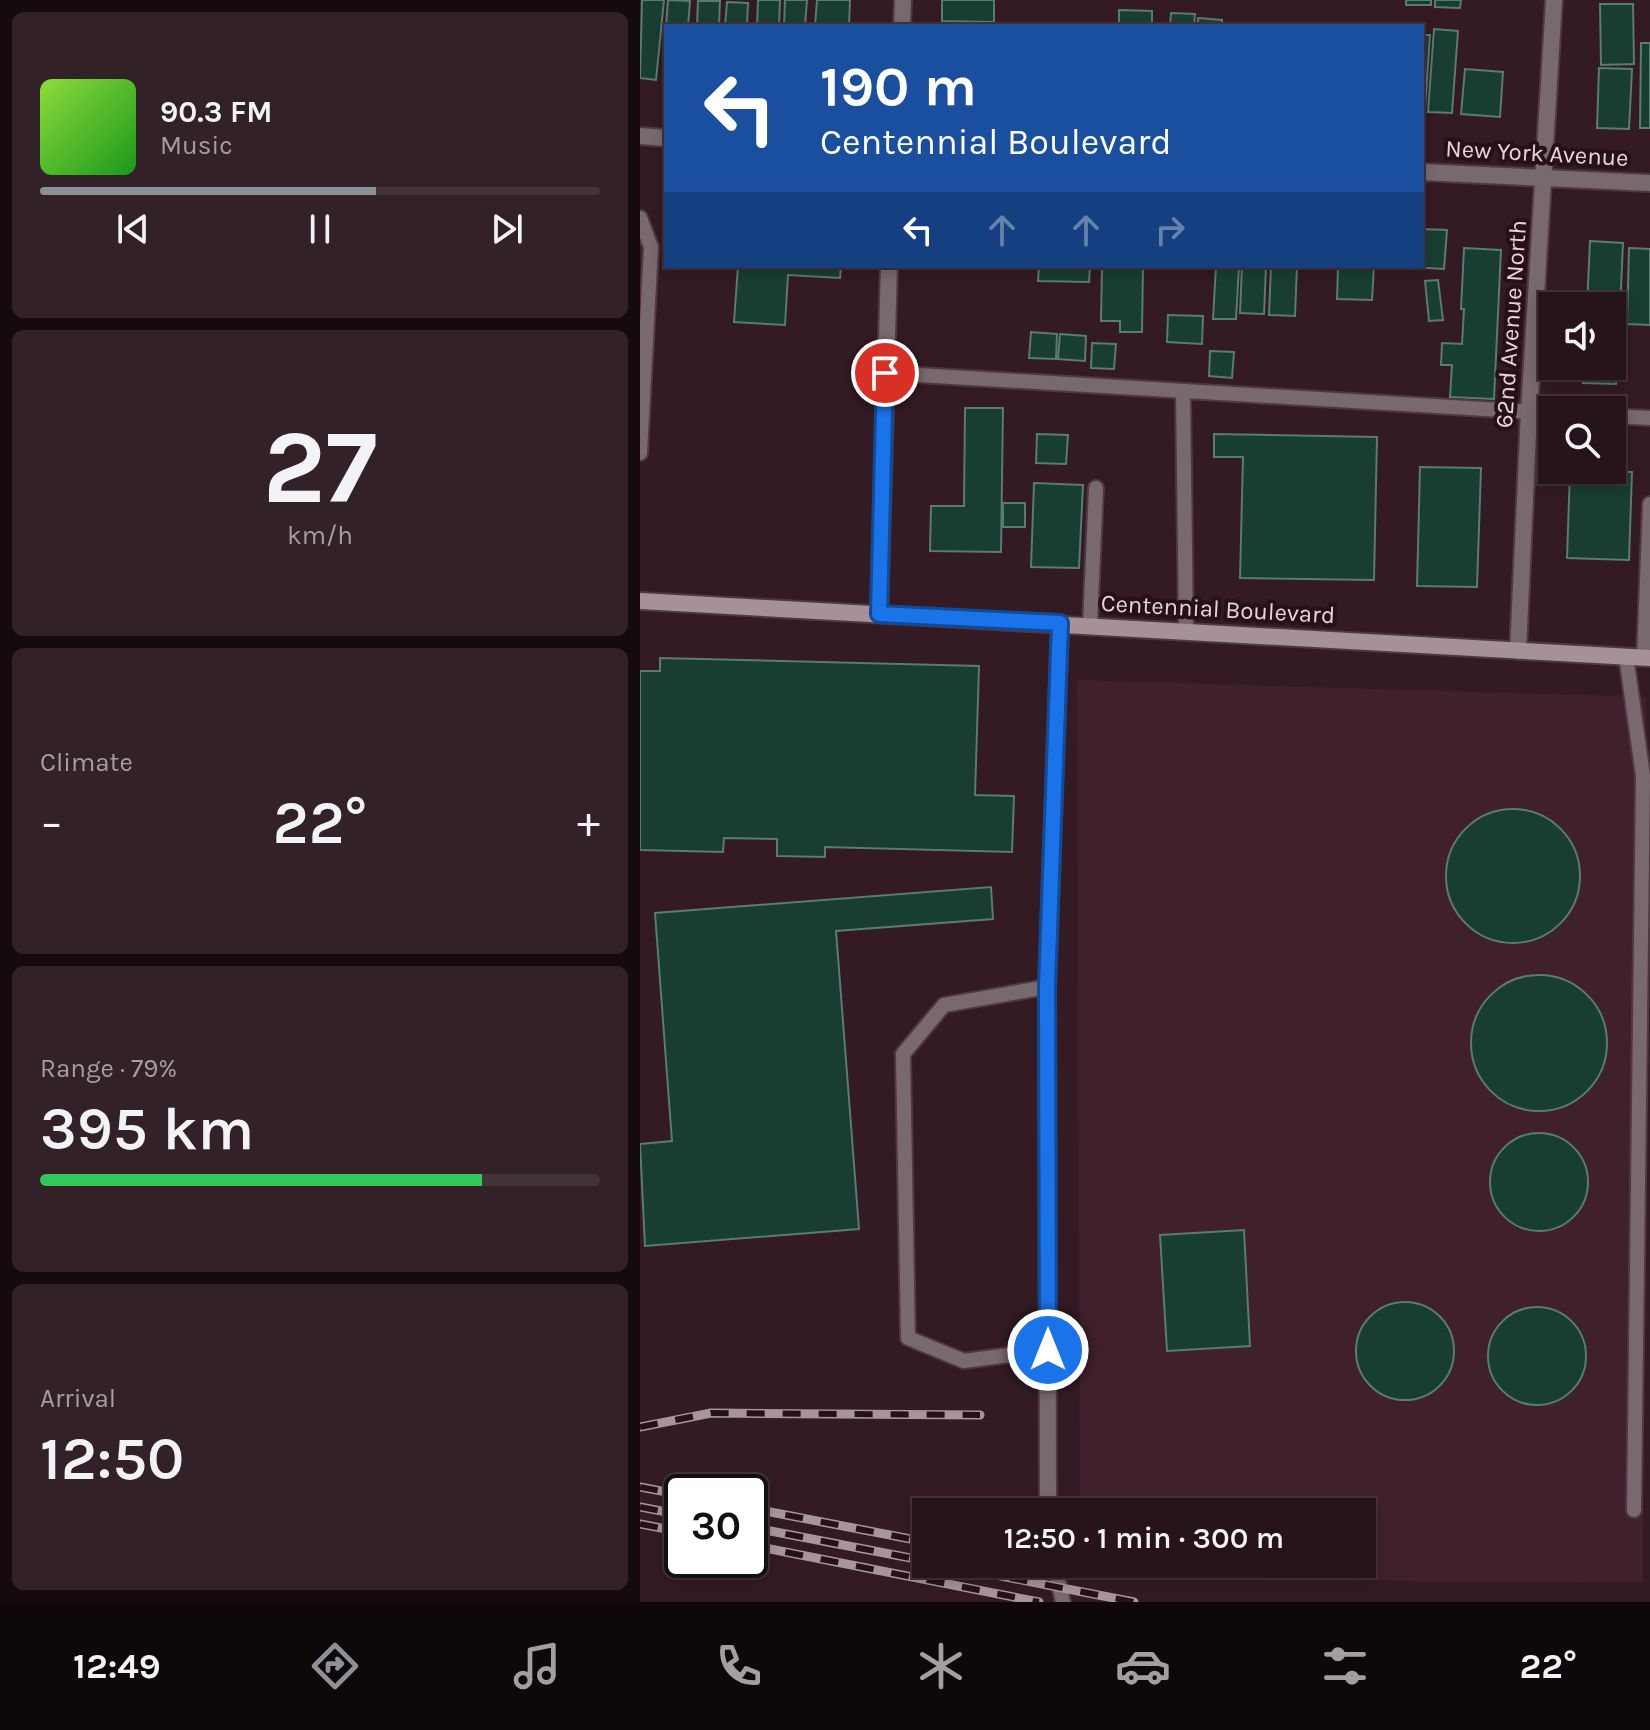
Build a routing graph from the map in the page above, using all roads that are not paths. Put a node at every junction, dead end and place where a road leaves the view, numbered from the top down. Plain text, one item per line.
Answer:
1 (903, 0) edge
2 (1554, 0) edge
3 (902, 24) edge
4 (640, 136) edge
5 (664, 138) edge
6 (1424, 172) edge
7 (1544, 176) junction
8 (1650, 183) edge
9 (640, 218) edge
10 (889, 268) edge
11 (885, 373) junction
12 (1183, 391) junction
13 (1529, 412) junction
14 (1538, 412) edge
15 (1626, 417) edge
16 (1650, 418) edge
17 (640, 453) edge
18 (1096, 488) dead end
19 (1650, 504) edge
20 (640, 601) edge
21 (879, 614) junction
22 (1060, 623) junction
23 (1090, 625) junction
24 (1186, 631) junction
25 (1518, 651) junction
26 (1626, 656) junction
27 (1647, 657) edge
28 (1047, 987) junction
29 (1048, 1350) junction
30 (1048, 1498) edge
31 (1634, 1510) dead end
32 (1057, 1578) edge
33 (1063, 1602) edge

1 - 3 street
2 - 7 street, 62nd Avenue North
4 - 5 street
6 - 7 street, New York Avenue
7 - 8 street, New York Avenue
7 - 13 street, 62nd Avenue North
9 - 17 lane
10 - 11 street
11 - 12 lane
11 - 21 street
12 - 13 lane
12 - 24 lane
13 - 14 lane
13 - 25 street, 62nd Avenue North
15 - 16 lane
18 - 23 lane
19 - 27 lane
20 - 21 main road, Centennial Boulevard
21 - 22 main road, Centennial Boulevard
22 - 23 main road, Centennial Boulevard
22 - 28 street
23 - 24 main road, Centennial Boulevard
24 - 25 main road, Centennial Boulevard
25 - 26 main road, Centennial Boulevard
26 - 27 main road, Centennial Boulevard
26 - 31 lane
28 - 29 street
28 - 29 lane
29 - 30 street
32 - 33 lane

